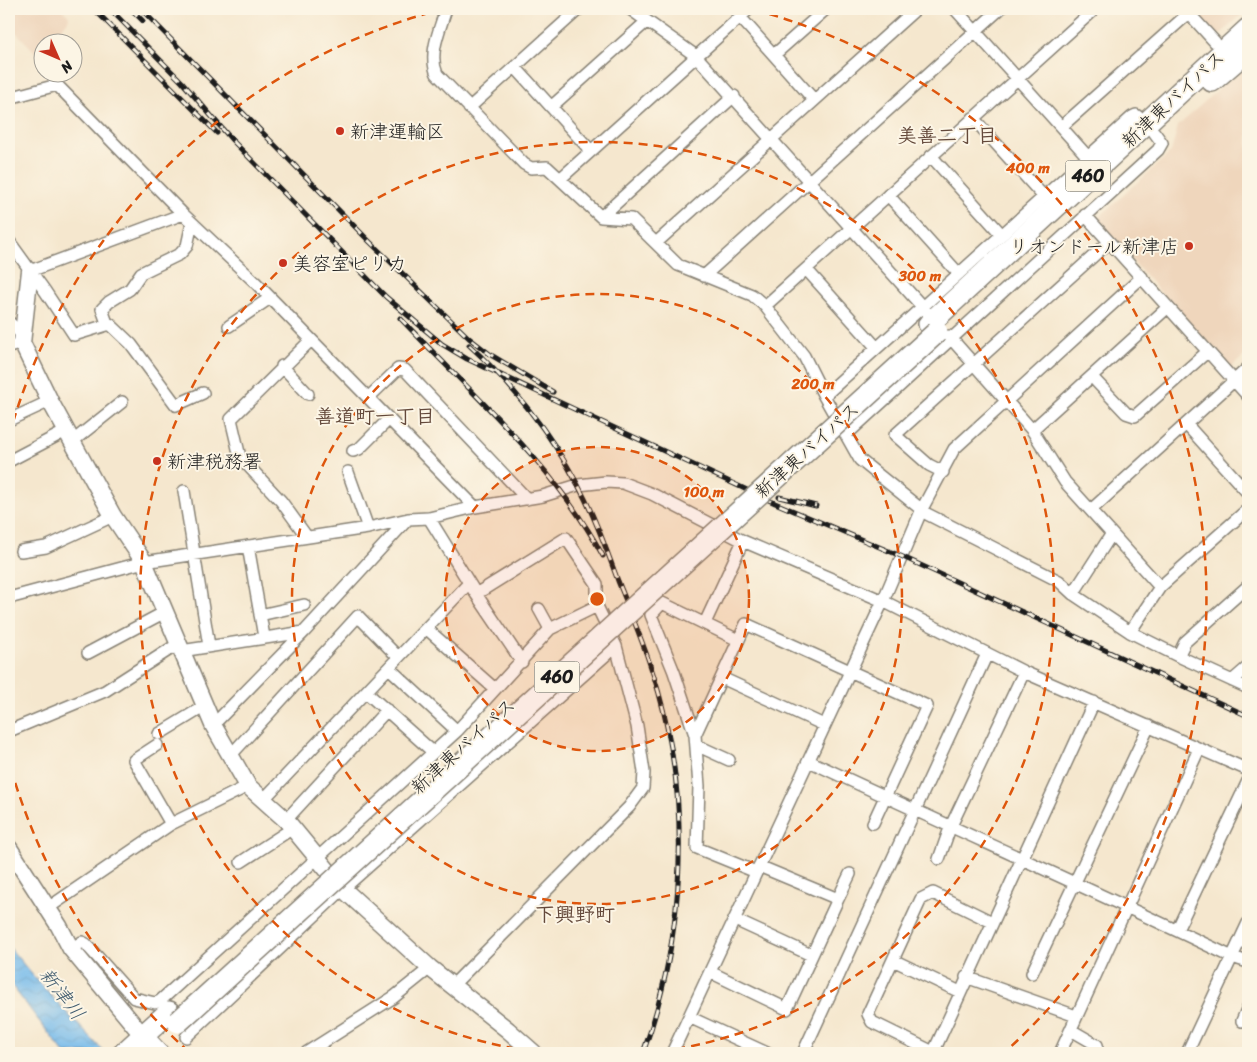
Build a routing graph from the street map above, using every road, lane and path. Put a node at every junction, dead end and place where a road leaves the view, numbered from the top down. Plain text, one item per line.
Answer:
1 (446, 9) edge
2 (579, 9) edge
3 (630, 9) edge
4 (749, 9) edge
5 (826, 9) edge
6 (916, 9) edge
7 (955, 9) edge
8 (1000, 9) edge
9 (1095, 9) edge
10 (1187, 11) edge
11 (740, 17) junction
12 (646, 22) junction
13 (1248, 29) edge
14 (975, 31) junction
15 (1215, 42) dead end
16 (1248, 50) edge
17 (774, 55) junction
18 (696, 56) junction
19 (514, 67) junction
20 (1018, 78) junction
21 (734, 96) junction
22 (9, 98) edge
23 (814, 100) junction
24 (551, 107) junction
25 (469, 108) junction
26 (973, 118) junction
27 (1062, 127) junction
28 (1150, 128) junction
29 (771, 139) junction
30 (591, 151) junction
31 (931, 156) junction
32 (1088, 157) junction
33 (560, 179) junction
34 (809, 181) junction
35 (888, 195) junction
36 (1044, 197) junction
37 (183, 214) junction
38 (1085, 215) junction
39 (601, 217) junction
40 (192, 223) junction
41 (851, 228) junction
42 (1002, 235) junction
43 (9, 242) edge
44 (1109, 242) junction
45 (656, 243) junction
46 (806, 269) junction
47 (30, 271) junction
48 (959, 274) junction
49 (704, 276) junction
50 (1142, 277) junction
51 (270, 298) junction
52 (765, 306) junction
53 (1167, 308) junction
54 (9, 322) edge
55 (107, 323) junction
56 (936, 325) junction
57 (229, 326) dead end
58 (311, 340) junction
59 (18, 341) edge
60 (877, 348) junction
61 (1207, 352) junction
62 (974, 365) junction
63 (282, 366) junction
64 (1248, 368) edge
65 (1092, 377) junction
66 (1233, 381) junction
67 (203, 393) dead end
68 (308, 394) dead end
69 (824, 396) junction
70 (1248, 396) edge
71 (368, 398) junction
72 (50, 401) junction
73 (122, 402) dead end
74 (1007, 402) junction
75 (389, 419) junction
76 (9, 420) edge
77 (1186, 424) junction
78 (1032, 430) junction
79 (846, 434) junction
80 (69, 436) junction
81 (353, 451) dead end
82 (9, 461) edge
83 (348, 472) dead end
84 (943, 472) junction
85 (184, 491) dead end
86 (1248, 493) edge
87 (526, 499) junction
88 (475, 507) junction
89 (922, 509) junction
90 (1248, 509) edge
91 (1091, 510) junction
92 (113, 516) junction
93 (429, 518) junction
94 (408, 519) junction
95 (368, 528) junction
96 (1112, 535) junction
97 (307, 537) junction
98 (744, 541) junction
99 (248, 546) junction
100 (21, 551) dead end
101 (193, 554) junction
102 (144, 562) junction
103 (469, 582) junction
104 (1248, 586) edge
105 (1160, 587) junction
106 (476, 594) junction
107 (1073, 594) junction
108 (9, 598) edge
109 (883, 602) junction
110 (304, 605) dead end
111 (597, 606) junction
112 (538, 608) dead end
113 (165, 612) junction
114 (260, 615) junction
115 (705, 623) junction
116 (427, 628) junction
117 (550, 629) junction
118 (304, 632) junction
119 (1130, 632) junction
120 (264, 637) junction
121 (738, 640) junction
122 (208, 646) junction
123 (616, 646) junction
124 (180, 647) junction
125 (88, 654) dead end
126 (987, 654) junction
127 (1178, 656) junction
128 (398, 657) junction
129 (522, 662) junction
130 (1248, 667) edge
131 (389, 668) junction
132 (850, 671) junction
133 (1024, 672) junction
134 (722, 678) junction
135 (1232, 681) junction
136 (1248, 688) edge
137 (495, 690) junction
138 (367, 692) junction
139 (1094, 702) junction
140 (206, 706) junction
141 (387, 710) junction
142 (213, 725) junction
143 (824, 725) junction
144 (1148, 726) junction
145 (9, 731) edge
146 (457, 731) junction
147 (696, 740) junction
148 (1199, 748) junction
149 (432, 752) junction
150 (230, 756) junction
151 (729, 760) dead end
152 (809, 761) junction
153 (1248, 770) edge
154 (1248, 781) edge
155 (248, 786) junction
156 (885, 797) junction
157 (264, 799) junction
158 (914, 812) junction
159 (873, 823) dead end
160 (171, 824) junction
161 (289, 824) junction
162 (950, 828) junction
163 (9, 848) edge
164 (317, 858) junction
165 (1023, 858) junction
166 (939, 859) dead end
167 (241, 862) dead end
168 (758, 869) junction
169 (850, 874) dead end
170 (1075, 884) junction
171 (343, 889) junction
172 (838, 898) junction
173 (1127, 906) junction
174 (48, 908) junction
175 (735, 920) junction
176 (992, 922) junction
177 (1248, 923) edge
178 (1177, 930) junction
179 (71, 949) junction
180 (811, 955) junction
181 (1232, 957) junction
182 (892, 960) junction
183 (1248, 962) edge
184 (430, 968) junction
185 (710, 972) junction
186 (1032, 973) dead end
187 (966, 977) junction
188 (453, 985) junction
189 (960, 992) junction
190 (1248, 1007) edge
191 (1076, 1016) junction
192 (689, 1017) junction
193 (1242, 1021) dead end
194 (178, 1024) junction
195 (1071, 1030) junction
196 (1098, 1045) dead end
197 (142, 1049) edge
198 (306, 1053) edge
199 (534, 1053) edge
200 (672, 1053) edge
201 (767, 1053) edge
202 (803, 1053) edge
203 (933, 1053) edge
204 (1060, 1053) edge
205 (1188, 1053) edge

1 - 25 street
2 - 19 street
3 - 12 street
4 - 11 street
5 - 17 street
6 - 23 street
7 - 14 street
8 - 14 street
9 - 20 street
10 - 15 street
10 - 27 street
11 - 17 street
11 - 18 street
12 - 18 street
12 - 24 street
13 - 28 highway, 新津東バイパス / 460
14 - 20 street
14 - 34 street
16 - 28 highway, 新津東バイパス / 460
17 - 23 street
18 - 21 street
18 - 30 street
19 - 24 street
19 - 25 street
20 - 26 street
20 - 27 street
21 - 29 street
21 - 39 street
22 - 37 street
23 - 29 street
24 - 30 street
25 - 33 street
26 - 31 street
26 - 36 street
27 - 32 street
28 - 32 street
28 - 38 street
28 - 56 highway, 新津東バイパス / 460
29 - 34 street
29 - 45 street
30 - 33 street
31 - 35 street
31 - 42 street
32 - 36 street
33 - 39 street
34 - 41 street
34 - 49 street
35 - 41 street
35 - 48 street
36 - 42 street
37 - 40 street
37 - 47 street
38 - 44 street
38 - 56 street
39 - 45 street
40 - 51 street
40 - 55 street
41 - 46 street
41 - 56 street
42 - 48 street
43 - 47 street
44 - 50 street
44 - 62 street
45 - 49 street
46 - 52 street
46 - 60 street
47 - 55 street
47 - 59 street
48 - 56 street
49 - 52 street
50 - 53 street
50 - 74 street
51 - 57 street
51 - 58 street
52 - 69 street
53 - 61 street
53 - 65 street
54 - 59 street
55 - 67 street
56 - 60 street
56 - 62 street
56 - 79 street
56 - 194 highway, 新津東バイパス / 460, bridge
58 - 63 street
58 - 71 street
59 - 72 street
60 - 69 street
61 - 65 street
61 - 66 street
62 - 74 street
62 - 84 street
63 - 68 street
63 - 97 street
64 - 66 street
65 - 78 street
66 - 70 street
66 - 77 street
69 - 79 street
71 - 75 street
71 - 87 street
72 - 76 street
72 - 80 street
73 - 80 street
74 - 78 street
74 - 84 street
75 - 81 street
75 - 88 street
77 - 86 street
77 - 91 street
78 - 91 street
79 - 89 street
80 - 82 street
80 - 92 street
83 - 95 street
84 - 89 street
85 - 101 street
87 - 88 street
87 - 98 street
88 - 93 street
89 - 107 street
89 - 109 street
90 - 105 street
91 - 96 street
92 - 100 street
92 - 102 street
93 - 94 street
93 - 103 street
94 - 95 street
94 - 118 street
95 - 97 street
96 - 105 street
96 - 107 street
97 - 99 street
98 - 109 street
98 - 115 street
99 - 101 street
99 - 114 street
101 - 102 street
101 - 122 street
102 - 108 street
102 - 113 street
103 - 106 street
103 - 116 street
104 - 127 street
105 - 119 street
106 - 111 street
106 - 129 street
107 - 119 street
109 - 126 street
109 - 132 street
110 - 114 street
111 - 117 street
111 - 123 street
112 - 117 street
113 - 124 street
113 - 125 street
114 - 120 street
115 - 121 street
115 - 147 street
116 - 128 street
116 - 137 street
117 - 129 street
118 - 120 street
118 - 142 street
119 - 127 street
120 - 122 street
121 - 132 street
121 - 134 street
122 - 124 street
123 - 171 street
123 - 188 street
124 - 140 street
124 - 145 street
126 - 133 street
126 - 158 street
127 - 135 street
128 - 131 street
128 - 150 street
129 - 137 street
130 - 135 street
131 - 138 street
131 - 146 street
132 - 143 street
132 - 156 street
133 - 139 street
133 - 162 street
134 - 143 street
134 - 147 street
135 - 136 street
137 - 146 street
138 - 141 street
138 - 157 street
139 - 144 street
139 - 165 street
140 - 142 street
140 - 160 street
141 - 149 street
141 - 161 street
142 - 150 street
143 - 152 street
144 - 148 street
144 - 170 street
146 - 149 street
147 - 151 street
147 - 168 street
148 - 153 street
148 - 173 street
149 - 164 street
150 - 155 street
152 - 156 street
152 - 168 street
154 - 178 street
155 - 157 street
155 - 160 street
156 - 158 street
156 - 159 street
157 - 161 street
158 - 162 street
158 - 202 street
160 - 174 street
161 - 164 street
161 - 167 street
162 - 165 street
162 - 166 street
163 - 174 street
164 - 171 street
164 - 179 street
165 - 170 street
165 - 176 street
168 - 172 street
168 - 175 street
169 - 172 street
170 - 173 street
170 - 186 street
171 - 184 street
171 - 194 street
172 - 180 street
173 - 178 street
173 - 191 street
174 - 179 street
175 - 180 street
175 - 185 street
176 - 182 street
176 - 187 street
177 - 181 street
178 - 181 street
179 - 197 street
180 - 185 street
181 - 183 street
181 - 205 street
182 - 189 street
182 - 203 street
184 - 188 street
184 - 198 street
185 - 192 street
187 - 189 street
187 - 191 street
188 - 199 street
189 - 203 street
190 - 193 street
191 - 195 street
192 - 200 street
192 - 201 street
194 - 197 highway, 新津東バイパス / 460
195 - 196 street
195 - 204 street

